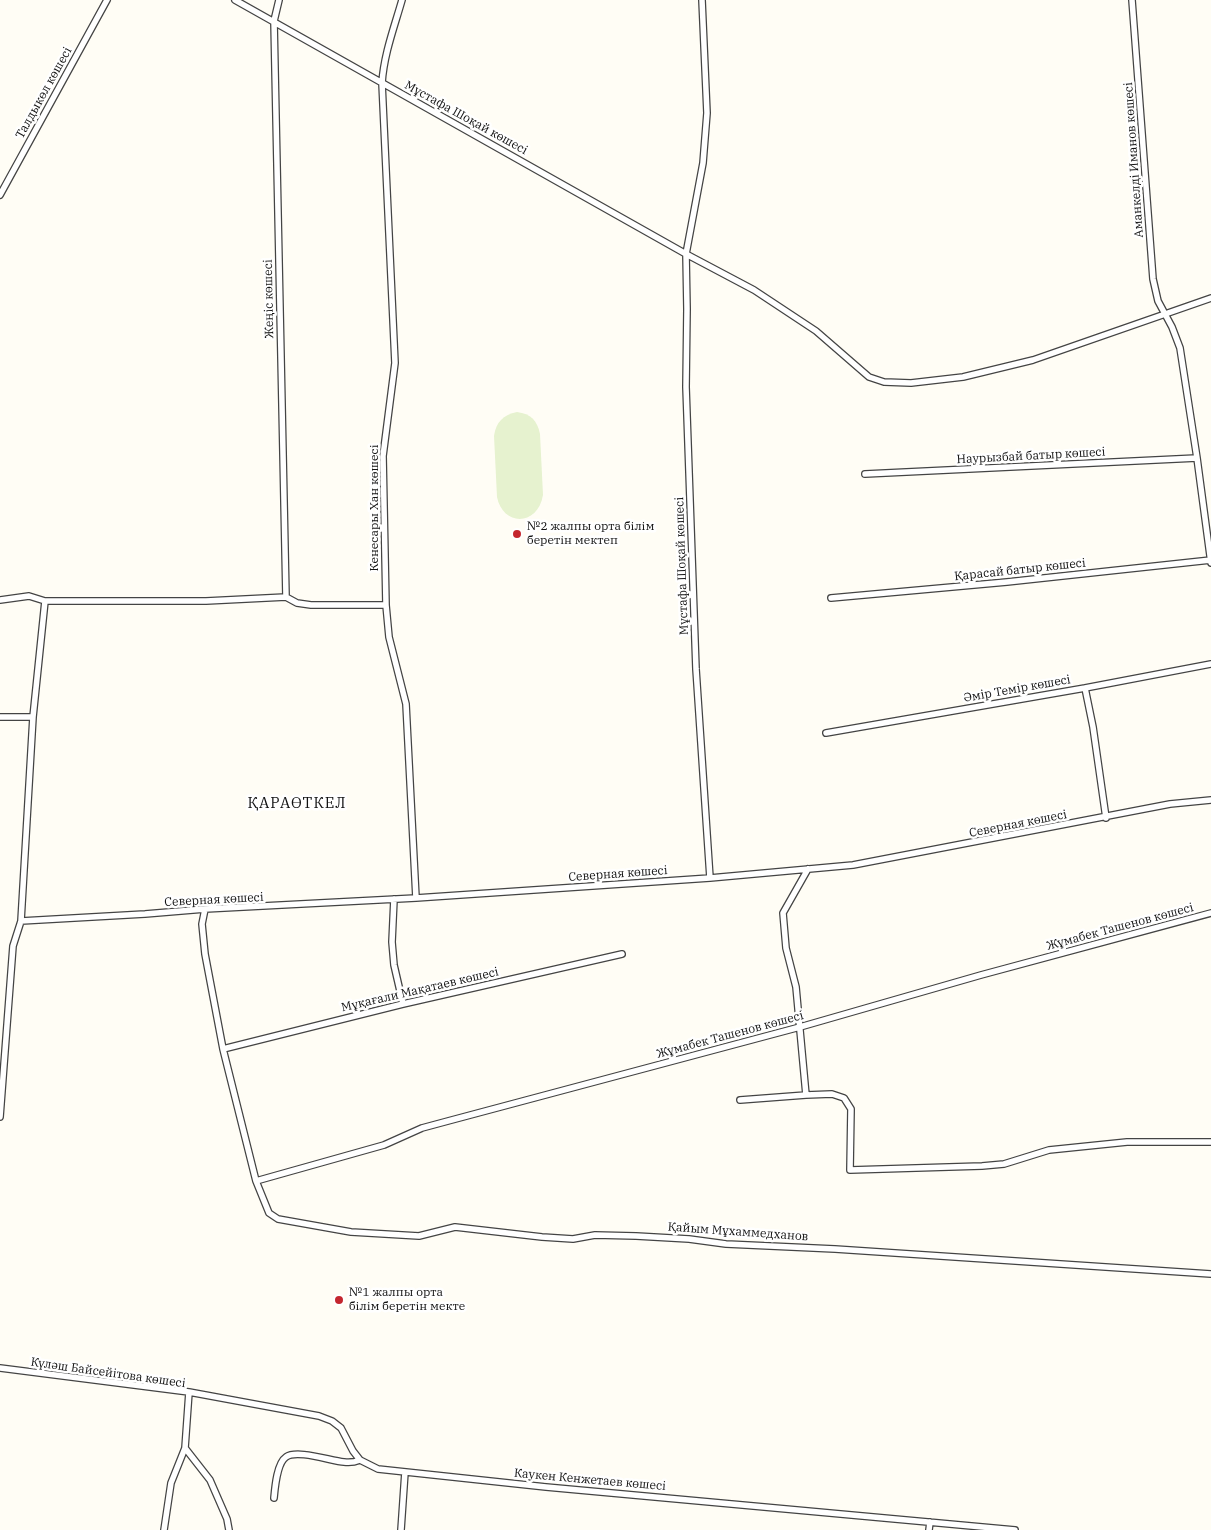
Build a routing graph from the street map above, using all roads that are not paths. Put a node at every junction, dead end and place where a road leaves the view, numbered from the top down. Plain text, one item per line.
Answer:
1 (106, 0) edge
2 (236, 0) edge
3 (279, 0) edge
4 (402, 0) edge
5 (702, 0) edge
6 (1132, 0) edge
7 (274, 20) junction
8 (382, 83) junction
9 (0, 195) edge
10 (686, 254) junction
11 (1211, 298) edge
12 (1166, 315) junction
13 (1198, 458) junction
14 (865, 474) dead end
15 (1211, 562) edge
16 (286, 598) junction
17 (831, 598) dead end
18 (0, 600) edge
19 (45, 601) junction
20 (386, 605) junction
21 (1211, 664) edge
22 (1085, 688) junction
23 (0, 717) edge
24 (32, 717) junction
25 (826, 733) dead end
26 (1211, 800) edge
27 (1106, 818) junction
28 (808, 870) junction
29 (710, 878) junction
30 (416, 898) junction
31 (394, 899) junction
32 (205, 909) junction
33 (1211, 913) edge
34 (21, 921) junction
35 (622, 954) dead end
36 (403, 1004) junction
37 (800, 1027) junction
38 (223, 1049) junction
39 (806, 1095) junction
40 (740, 1100) dead end
41 (0, 1116) edge
42 (1211, 1142) edge
43 (256, 1181) junction
44 (1211, 1274) edge
45 (0, 1368) edge
46 (189, 1392) junction
47 (184, 1448) junction
48 (360, 1460) junction
49 (405, 1472) junction
50 (274, 1498) dead end
51 (930, 1522) junction
52 (164, 1530) edge
53 (229, 1530) edge
54 (401, 1530) edge
55 (929, 1530) edge
56 (1015, 1530) edge

1 - 9 street, Талдыкөл көшесі
2 - 7 street, Мұстафа Шоқай көшесі
3 - 7 street, Жеңіс көшесі
4 - 8 street, Кенесары Хан көшесі
5 - 10 street, Мұстафа Шоқай көшесі
6 - 12 street, Аманкелді Иманов көшесі
7 - 8 street, Мұстафа Шоқай көшесі
7 - 16 street, Жеңіс көшесі
8 - 10 street, Мұстафа Шоқай көшесі
8 - 20 street, Кенесары Хан көшесі
10 - 12 street
10 - 29 street, Мұстафа Шоқай көшесі
11 - 12 street
12 - 13 street, Аманкелді Иманов көшесі
13 - 14 street, Наурызбай батыр көшесі
13 - 15 street, Аманкелді Иманов көшесі
15 - 17 street, Қарасай батыр көшесі
16 - 19 street
16 - 20 street
18 - 19 street
19 - 24 street
20 - 30 street, Кенесары Хан көшесі
21 - 22 street, Әмір Темір көшесі
22 - 25 street, Әмір Темір көшесі
22 - 27 street
23 - 24 street
24 - 34 street
26 - 27 street, Северная көшесі
27 - 28 street, Северная көшесі
28 - 29 street, Северная көшесі
28 - 37 street
29 - 30 street, Северная көшесі
30 - 31 street, Северная көшесі
31 - 32 street, Северная көшесі
31 - 36 street
32 - 34 street, Северная көшесі
32 - 38 street
33 - 37 street, Жұмабек Ташенов көшесі
34 - 41 street
35 - 36 street, Мұқағали Мақатаев көшесі
36 - 38 street, Мұқағали Мақатаев көшесі
37 - 39 street
37 - 43 street, Жұмабек Ташенов көшесі
38 - 43 street
39 - 40 street
39 - 42 street
43 - 44 street, Қайым Мұхаммедханов
45 - 46 street, Күләш Байсейітова көшесі
46 - 47 street, Күләш Байсейітова көшесі
46 - 48 street
47 - 52 street, Күләш Байсейітова көшесі
47 - 53 street
48 - 49 street, Каукен Кенжетаев көшесі
48 - 50 street
49 - 51 street, Каукен Кенжетаев көшесі
49 - 54 street
51 - 55 street
51 - 56 street, Каукен Кенжетаев көшесі

